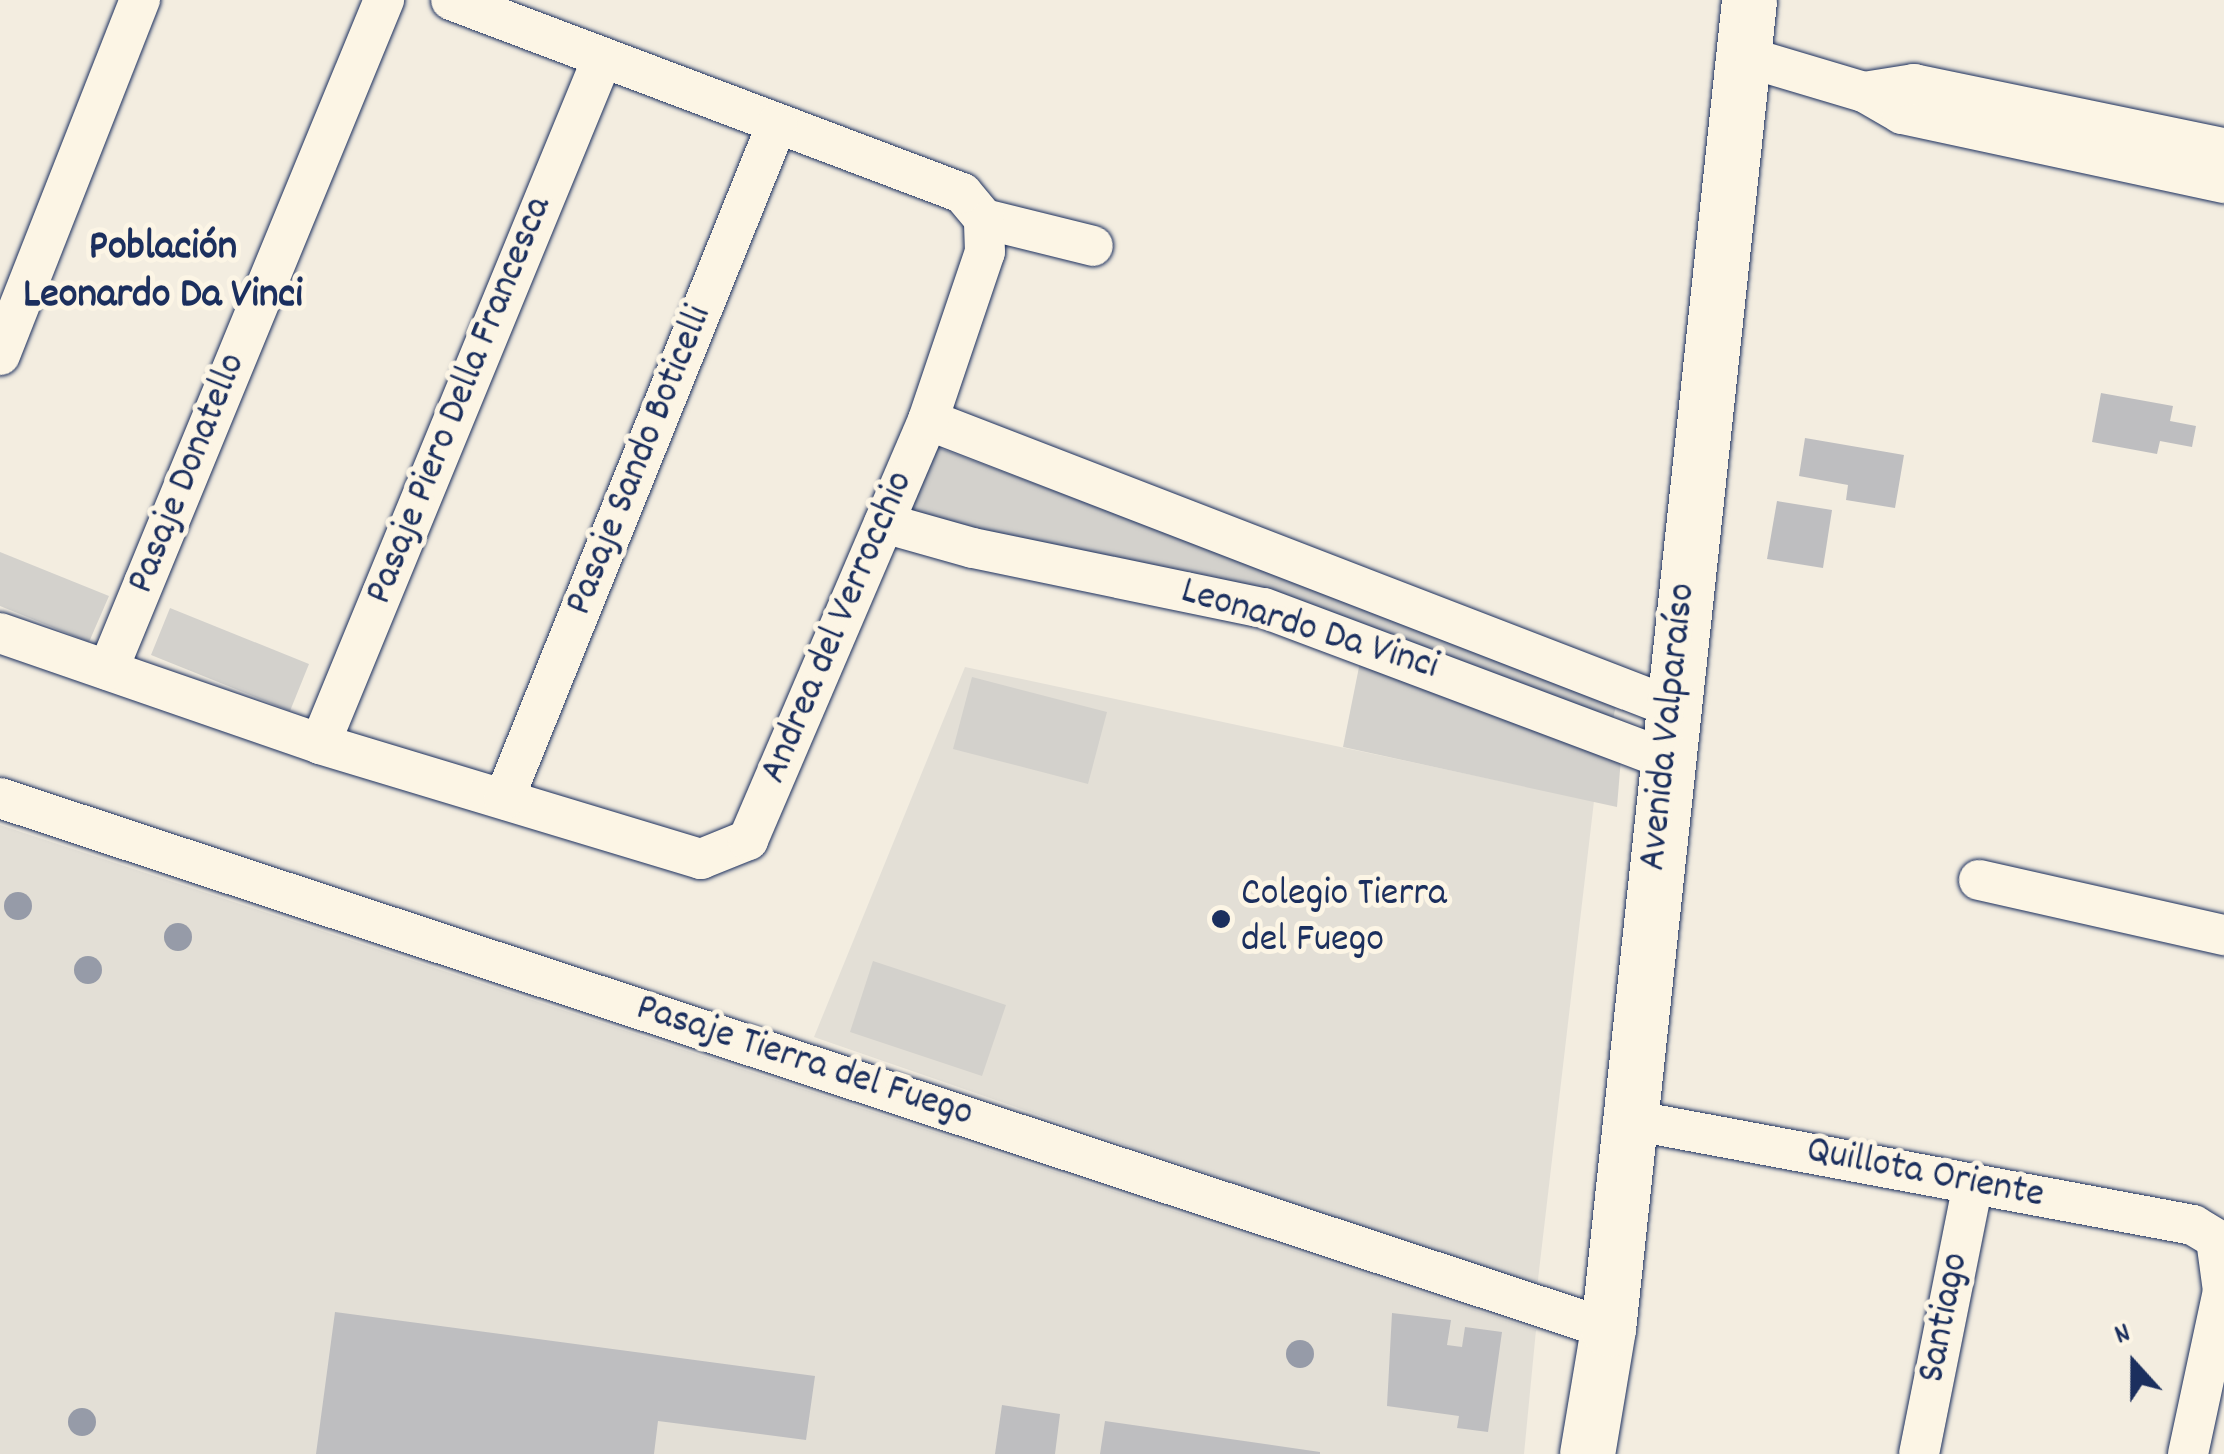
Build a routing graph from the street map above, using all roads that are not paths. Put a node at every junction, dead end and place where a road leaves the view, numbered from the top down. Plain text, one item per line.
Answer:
1 (140, 0) edge
2 (384, 0) edge
3 (450, 0) edge
4 (1749, 0) edge
5 (1743, 56) junction
6 (602, 59) junction
7 (777, 124) junction
8 (2047, 126) junction
9 (2224, 148) edge
10 (2224, 183) edge
11 (984, 219) junction
12 (1093, 246) dead end
13 (0, 355) edge
14 (928, 420) junction
15 (884, 523) junction
16 (0, 633) edge
17 (108, 670) junction
18 (1668, 733) junction
19 (320, 744) junction
20 (0, 798) edge
21 (504, 799) junction
22 (1978, 880) dead end
23 (2224, 935) edge
24 (1631, 1120) junction
25 (1973, 1183) junction
26 (2220, 1238) edge
27 (1608, 1329) junction
28 (1587, 1454) edge
29 (1919, 1454) edge
30 (2188, 1454) edge

1 - 13 street
2 - 17 street, Pasaje Donatello
3 - 6 street
4 - 5 main road, Avenida Valparaíso
5 - 8 street
5 - 18 main road, Avenida Valparaíso
6 - 7 street
6 - 19 street, Pasaje Piero Della Francesca
7 - 11 street
7 - 21 street, Pasaje Sando Boticelli
8 - 9 street
8 - 10 street
11 - 12 street
11 - 14 street, Andrea del Verrocchio
14 - 15 street, Andrea del Verrocchio
14 - 18 street, Leonardo Da Vinci
15 - 18 street, Leonardo Da Vinci
15 - 21 street, Andrea del Verrocchio
16 - 17 street, Andrea del Verrocchio
17 - 19 street, Andrea del Verrocchio
18 - 24 main road, Avenida Valparaíso
19 - 21 street, Andrea del Verrocchio
20 - 27 street, Pasaje Tierra del Fuego
22 - 23 street
24 - 25 street, Quillota Oriente
24 - 27 main road, Avenida Valparaíso
25 - 26 street, Quillota Oriente
25 - 29 street, Santiago
26 - 30 street
27 - 28 main road, Avenida Valparaíso

